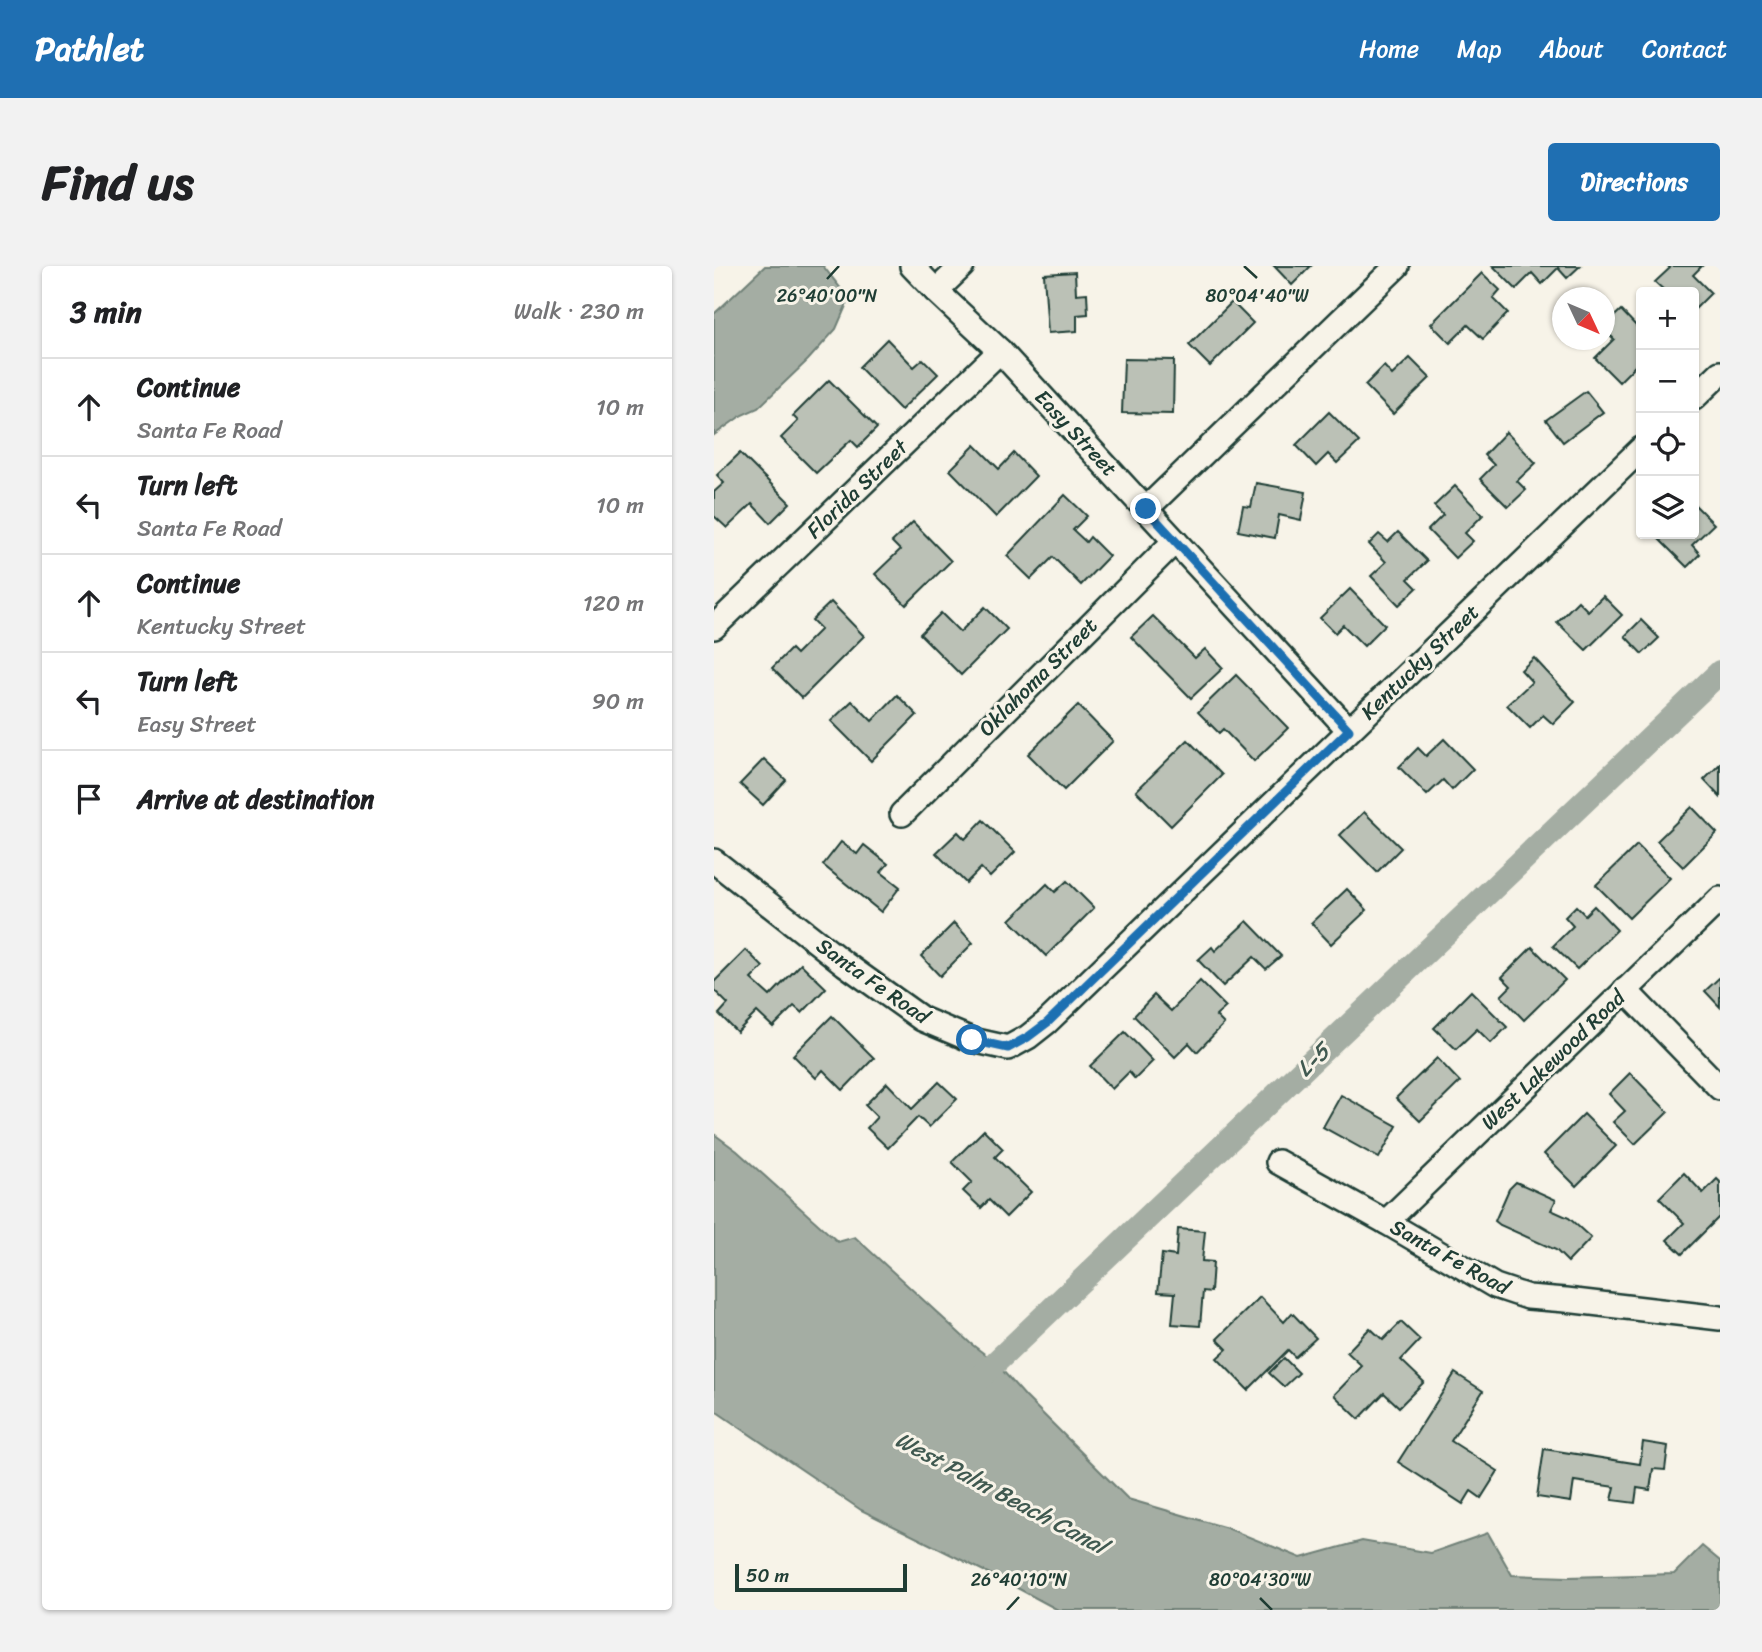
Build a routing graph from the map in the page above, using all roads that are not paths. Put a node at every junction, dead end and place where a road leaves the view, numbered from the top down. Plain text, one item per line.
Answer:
1 (912, 266) edge
2 (962, 266) edge
3 (1397, 266) edge
4 (936, 291) junction
5 (1000, 351) junction
6 (1720, 373) edge
7 (1699, 393) edge
8 (1636, 454) edge
9 (1146, 509) junction
10 (1175, 541) junction
11 (714, 627) edge
12 (1349, 730) junction
13 (902, 814) dead end
14 (714, 861) edge
15 (1720, 900) edge
16 (1625, 990) junction
17 (1048, 1022) joint
18 (1720, 1088) edge
19 (1278, 1162) dead end
20 (1386, 1222) junction
21 (1720, 1318) edge

1 - 4 street, Easy Street
2 - 4 street
3 - 9 street
4 - 5 street, Easy Street
5 - 9 street, Easy Street
5 - 11 street, Florida Street
6 - 7 street
8 - 12 street, Kentucky Street
9 - 10 street, Easy Street
10 - 12 street, Easy Street
10 - 13 street, Oklahoma Street
12 - 17 street, Kentucky Street
14 - 17 street, Santa Fe Road
15 - 16 street, West Lakewood Road
16 - 18 street
16 - 20 street, West Lakewood Road
19 - 20 street, Santa Fe Road
20 - 21 street, Santa Fe Road

